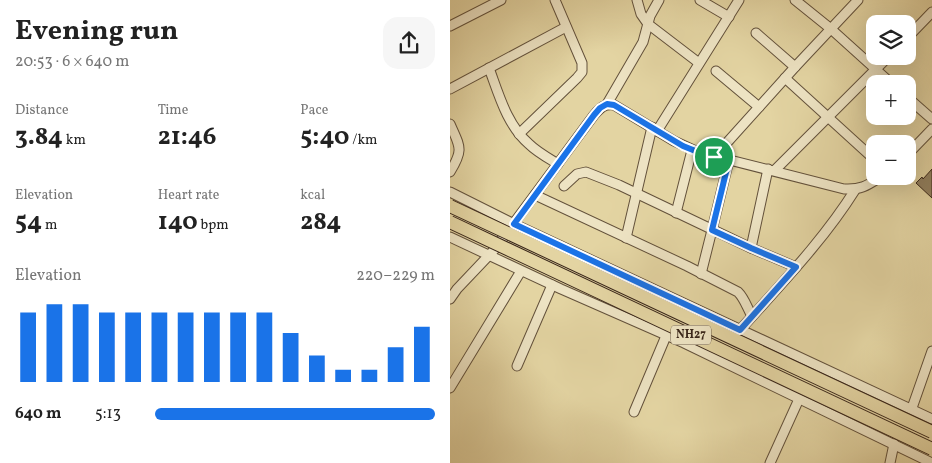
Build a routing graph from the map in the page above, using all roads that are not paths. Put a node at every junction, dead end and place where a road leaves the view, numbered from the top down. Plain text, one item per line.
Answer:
1 (501, 0) edge
2 (555, 0) edge
3 (636, 0) edge
4 (658, 0) edge
5 (700, 0) edge
6 (739, 0) edge
7 (795, 0) edge
8 (858, 0) edge
9 (932, 12) edge
10 (729, 17) junction
11 (648, 24) junction
12 (450, 26) edge
13 (566, 27) junction
14 (831, 29) junction
15 (916, 29) edge
16 (756, 33) dead end
17 (699, 63) junction
18 (880, 65) edge
19 (795, 67) junction
20 (489, 68) junction
21 (876, 69) junction
22 (716, 71) dead end
23 (882, 75) edge
24 (785, 78) junction
25 (450, 89) edge
26 (607, 104) junction
27 (916, 105) edge
28 (759, 107) junction
29 (828, 117) junction
30 (932, 119) edge
31 (450, 124) edge
32 (655, 129) junction
33 (932, 129) edge
34 (519, 134) junction
35 (916, 146) edge
36 (692, 150) junction
37 (866, 152) edge
38 (714, 157) junction
39 (729, 160) junction
40 (558, 164) junction
41 (771, 170) junction
42 (450, 172) edge
43 (868, 185) edge
44 (564, 186) dead end
45 (855, 190) junction
46 (450, 192) edge
47 (637, 194) junction
48 (535, 195) junction
49 (450, 206) edge
50 (676, 213) junction
51 (450, 222) edge
52 (514, 224) junction
53 (712, 230) junction
54 (450, 237) edge
55 (626, 238) junction
56 (751, 248) junction
57 (488, 255) junction
58 (796, 267) junction
59 (521, 271) junction
60 (701, 274) junction
61 (552, 285) junction
62 (450, 298) edge
63 (752, 316) junction
64 (740, 330) junction
65 (666, 336) junction
66 (932, 351) edge
67 (517, 366) dead end
68 (450, 388) edge
69 (799, 399) junction
70 (912, 408) junction
71 (634, 412) dead end
72 (932, 419) edge
73 (932, 432) edge
74 (894, 444) junction
75 (932, 449) edge
76 (770, 463) edge
77 (890, 463) edge
78 (932, 463) edge

1 - 12 street
2 - 13 street
3 - 11 street
4 - 11 street
5 - 10 street
6 - 10 street
7 - 14 street
8 - 14 street
9 - 15 street
10 - 17 street
11 - 17 street
11 - 26 street
13 - 20 street
13 - 34 street
14 - 19 street
14 - 21 street
16 - 19 street
17 - 32 street
18 - 21 street
19 - 24 street
20 - 25 street
20 - 34 street
21 - 23 street
21 - 29 street
22 - 28 street
24 - 28 street
24 - 29 street
26 - 32 street
26 - 40 street
27 - 30 street
28 - 38 street
29 - 37 street
29 - 41 street
31 - 42 street
32 - 36 street
32 - 47 street
33 - 35 street
34 - 40 street
36 - 38 street
36 - 50 street
38 - 39 street
39 - 41 street
39 - 53 street
40 - 48 street
41 - 45 street
41 - 56 street
43 - 45 street
44 - 47 street
45 - 58 street
46 - 52 street
47 - 50 street
47 - 55 street
48 - 52 street
48 - 55 street
49 - 73 highway, NH27, bridge
50 - 53 street
51 - 75 highway, NH27, bridge
52 - 57 street
52 - 64 street
53 - 56 street
53 - 60 street
54 - 57 street
55 - 60 street
56 - 58 street
57 - 59 street
57 - 62 street
58 - 63 street
59 - 61 street
59 - 68 street
60 - 63 street
61 - 65 street
61 - 67 street
63 - 64 street
64 - 70 street
65 - 69 street
65 - 71 street
66 - 70 street
69 - 74 street
69 - 76 street
70 - 72 street
74 - 77 street
74 - 78 street

